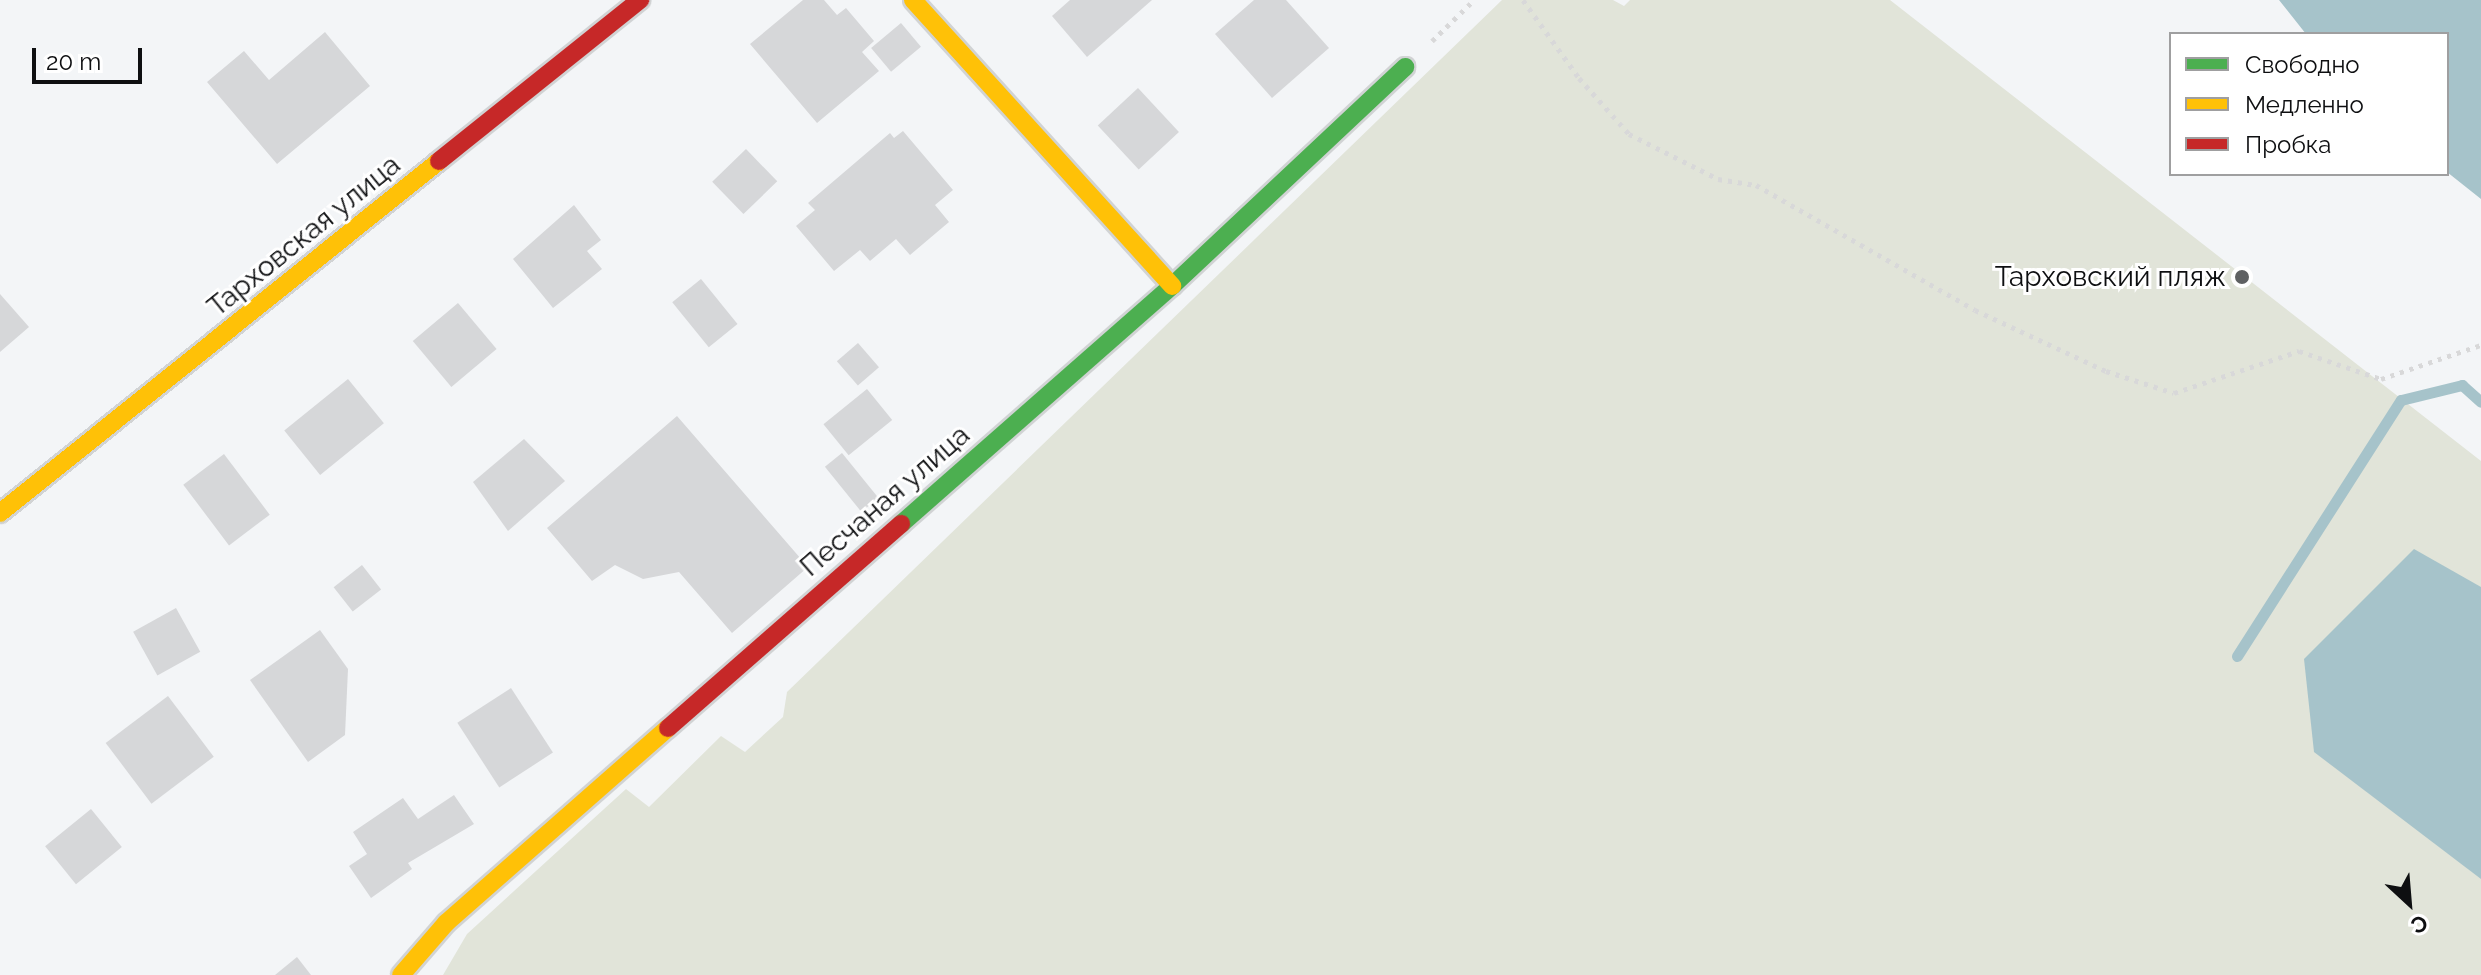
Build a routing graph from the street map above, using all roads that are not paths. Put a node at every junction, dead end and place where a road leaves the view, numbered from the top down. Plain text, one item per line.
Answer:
1 (640, 0) edge
2 (913, 0) edge
3 (1405, 67) road end
4 (1172, 286) junction
5 (0, 513) edge
6 (401, 975) edge

1 - 5 street, Тарховская улица
2 - 4 street
3 - 4 street, Песчаная улица
4 - 6 street, Песчаная улица

